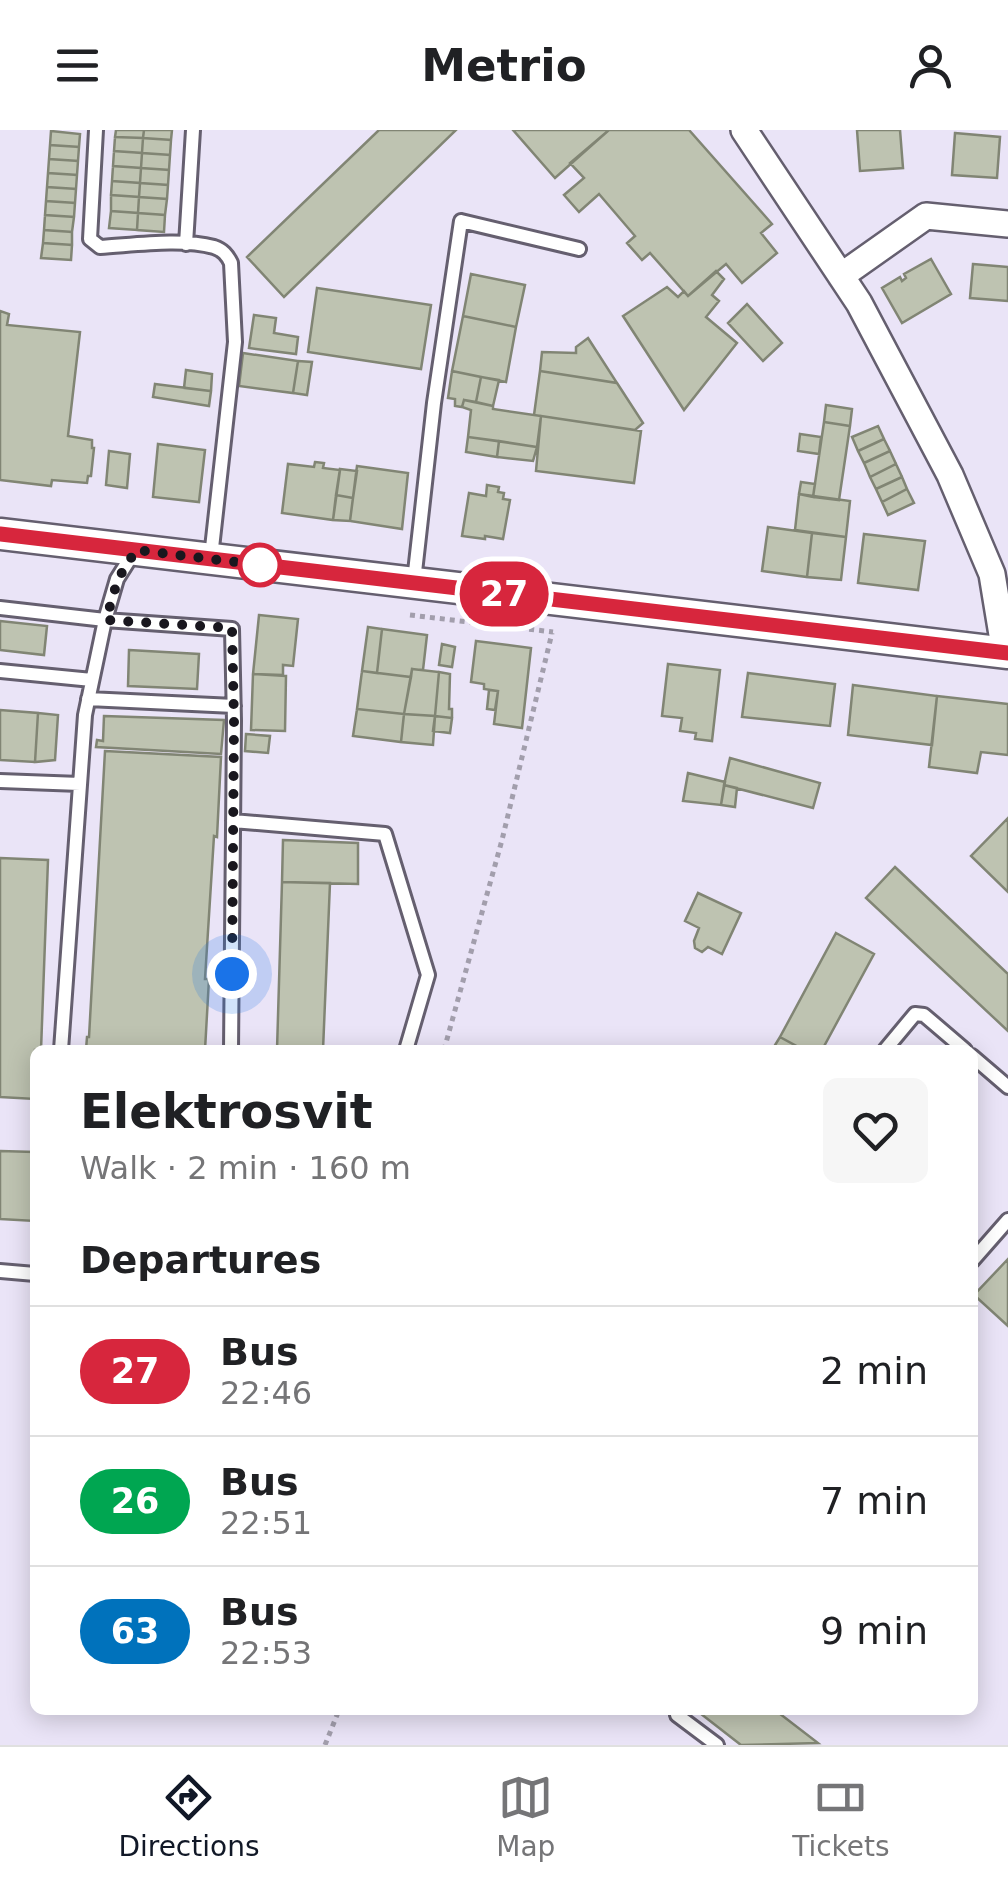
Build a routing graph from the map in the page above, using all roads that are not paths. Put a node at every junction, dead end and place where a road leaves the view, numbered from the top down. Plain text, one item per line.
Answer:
1 (96, 130) edge
2 (194, 130) edge
3 (744, 130) edge
4 (1008, 224) edge
5 (186, 244) junction
6 (579, 249) dead end
7 (841, 276) junction
8 (0, 534) edge
9 (136, 550) junction
10 (211, 559) junction
11 (414, 584) junction
12 (0, 608) edge
13 (106, 620) junction
14 (1006, 653) edge
15 (0, 672) edge
16 (92, 680) junction
17 (88, 699) junction
18 (234, 706) junction
19 (0, 781) edge
20 (80, 784) junction
21 (233, 821) junction
22 (61, 1045) edge
23 (231, 1045) edge
24 (407, 1045) edge
25 (889, 1045) edge
26 (959, 1045) edge
27 (978, 1061) edge
28 (1008, 1087) edge
29 (1008, 1220) edge
30 (978, 1254) edge
31 (0, 1272) edge
32 (30, 1274) edge
33 (678, 1715) edge
34 (712, 1743) edge

1 - 5 lane
2 - 5 lane
3 - 7 street
4 - 7 street
5 - 10 lane
6 - 11 lane
7 - 14 street
8 - 9 street
9 - 10 street
9 - 13 lane
10 - 11 street
11 - 14 street
12 - 13 lane
13 - 16 lane
13 - 18 lane
15 - 16 lane
16 - 17 lane
17 - 18 lane
17 - 20 lane
18 - 21 lane
19 - 20 lane
20 - 22 lane
21 - 23 lane
21 - 24 lane
25 - 26 lane
27 - 28 lane
29 - 30 lane
31 - 32 lane
33 - 34 lane

